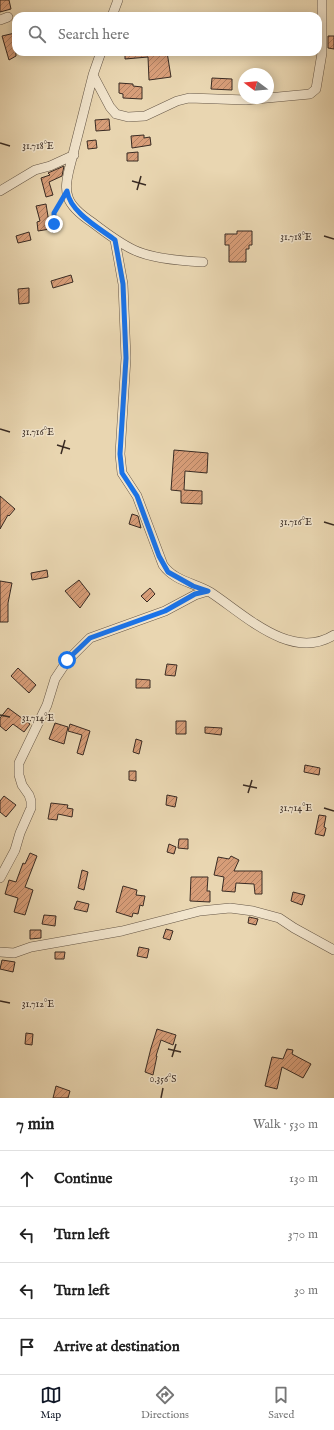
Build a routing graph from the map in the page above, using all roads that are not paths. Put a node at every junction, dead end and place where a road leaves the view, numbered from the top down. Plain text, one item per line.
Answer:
1 (118, 0) edge
2 (322, 0) edge
3 (114, 12) edge
4 (322, 12) edge
5 (322, 12) edge
6 (322, 53) edge
7 (100, 56) edge
8 (322, 56) edge
9 (93, 75) junction
10 (74, 155) junction
11 (0, 191) edge
12 (115, 240) junction
13 (203, 262) dead end
14 (208, 591) junction
15 (334, 635) edge
16 (0, 878) edge
17 (334, 950) edge
18 (0, 952) edge

1 - 3 street
2 - 4 street
5 - 6 street
7 - 9 street
8 - 9 street
9 - 10 street
10 - 11 street
10 - 12 street
12 - 13 street
12 - 14 street
14 - 15 street
14 - 16 street
17 - 18 street

